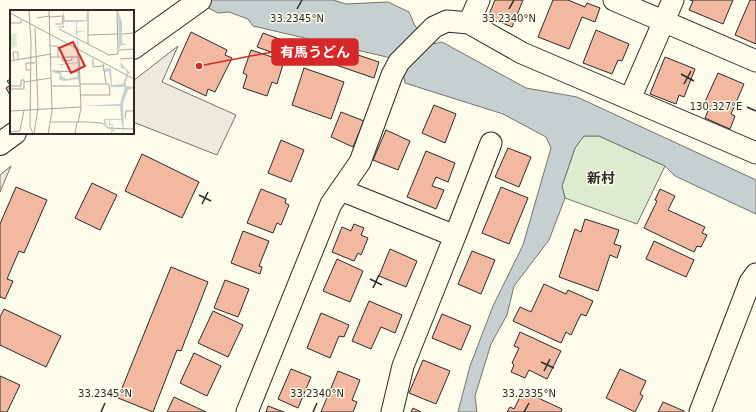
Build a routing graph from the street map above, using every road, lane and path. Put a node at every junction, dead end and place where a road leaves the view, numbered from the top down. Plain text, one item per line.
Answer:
1 (479, 0) edge
2 (614, 0) edge
3 (673, 0) edge
4 (197, 2) edge
5 (664, 22) junction
6 (469, 23) junction
7 (134, 47) edge
8 (756, 61) edge
9 (630, 99) junction
10 (14, 134) edge
11 (0, 144) edge
12 (491, 144) dead end
13 (756, 153) edge
14 (341, 190) junction
15 (455, 236) junction
16 (756, 274) edge
17 (247, 412) edge
18 (392, 412) edge
19 (700, 412) edge

1 - 6 street
2 - 5 street
3 - 5 street
4 - 7 highway
5 - 8 street
5 - 9 street
6 - 9 street
6 - 14 street
9 - 13 street
10 - 11 highway
12 - 15 street
14 - 15 street
14 - 17 street
15 - 18 street
16 - 19 street

